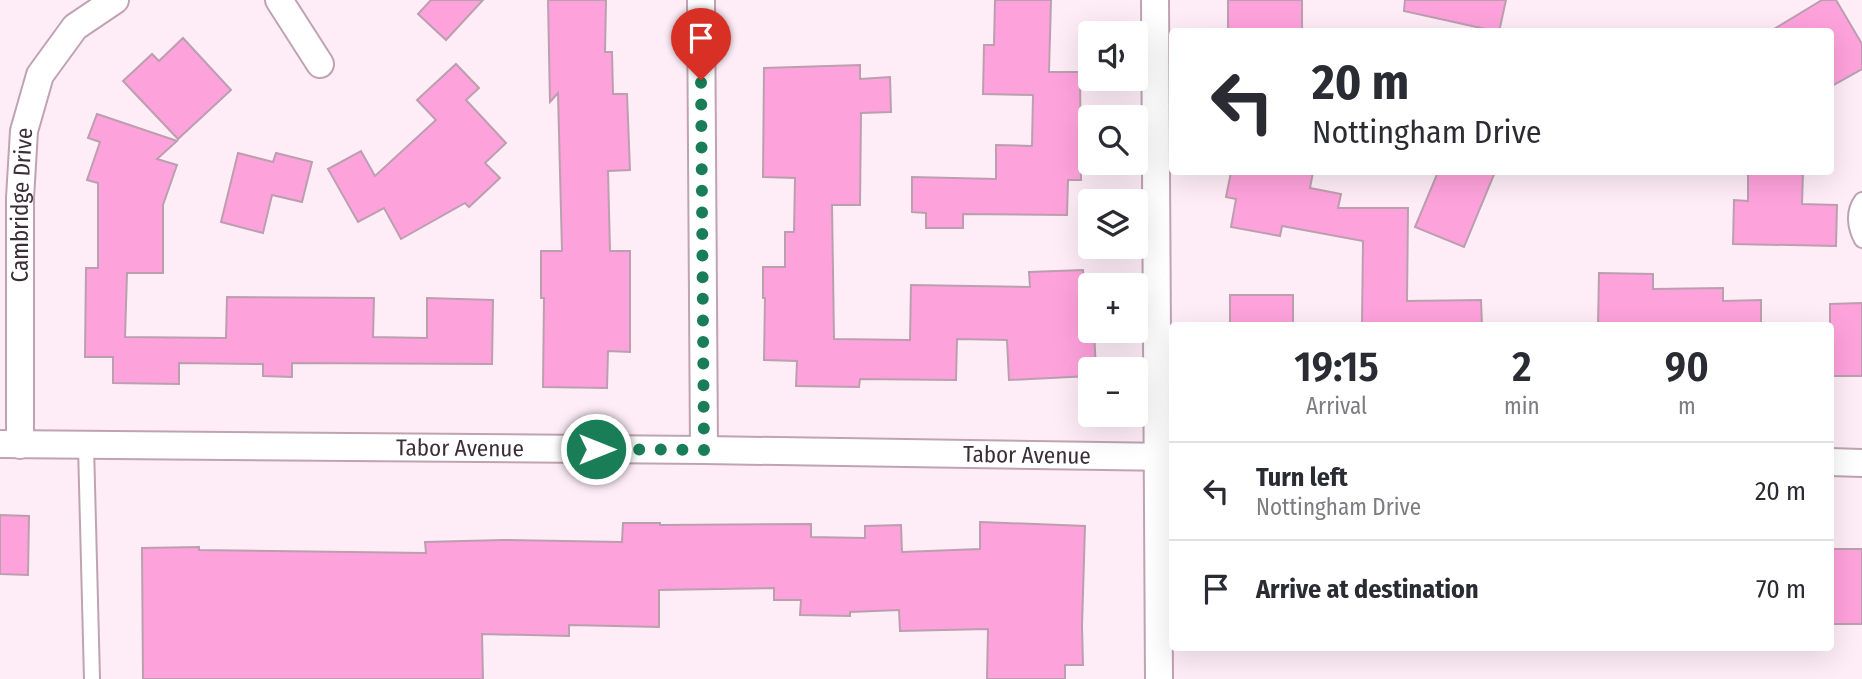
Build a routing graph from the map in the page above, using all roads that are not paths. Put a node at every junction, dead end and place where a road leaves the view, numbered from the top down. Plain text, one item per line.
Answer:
1 (115, 0) edge
2 (279, 0) edge
3 (701, 0) edge
4 (1156, 0) edge
5 (320, 64) dead end
6 (1164, 107) edge
7 (1862, 200) edge
8 (1862, 240) edge
9 (10, 444) edge
10 (86, 446) junction
11 (704, 450) junction
12 (1165, 457) edge
13 (1834, 462) edge
14 (1862, 463) edge
15 (92, 679) edge
16 (1159, 679) edge

1 - 9 street, Cambridge Drive
2 - 5 street
3 - 11 street
4 - 6 street
6 - 12 street
7 - 8 lane
9 - 10 street, Tabor Avenue
10 - 11 street, Tabor Avenue
10 - 15 lane
11 - 12 street, Tabor Avenue
12 - 16 street
13 - 14 street

